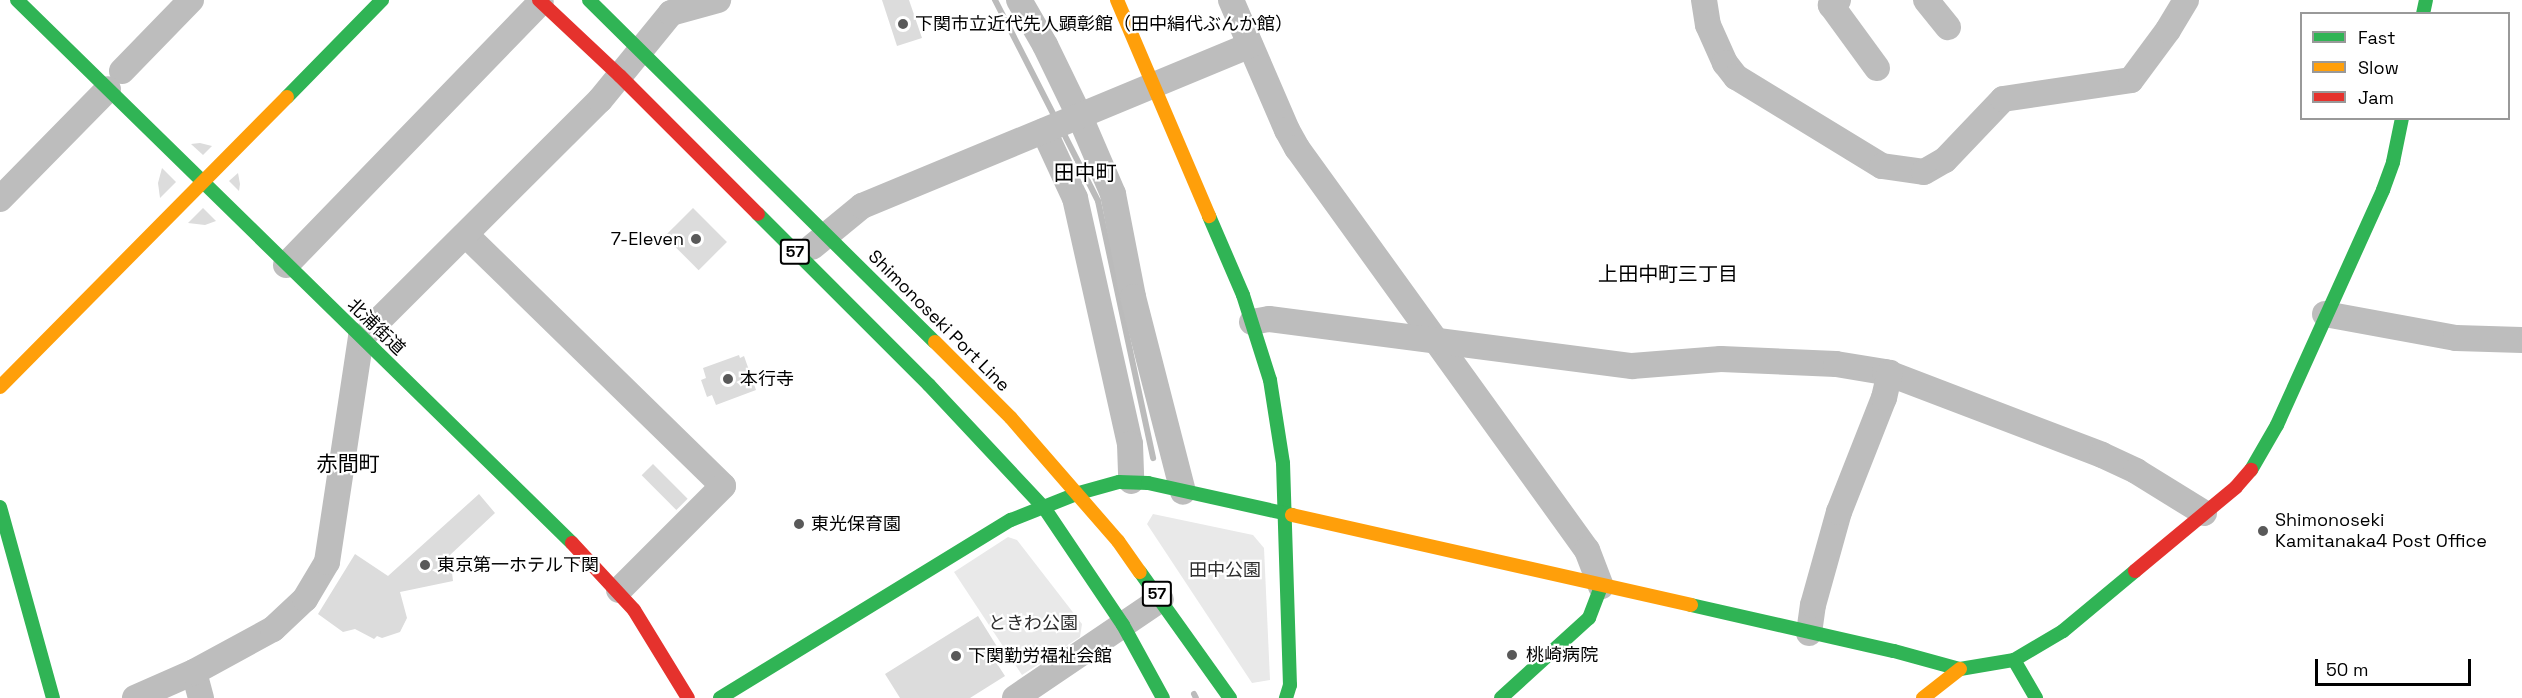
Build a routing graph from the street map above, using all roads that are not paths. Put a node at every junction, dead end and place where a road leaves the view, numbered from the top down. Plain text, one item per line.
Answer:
1 (191, 0) edge
2 (382, 0) edge
3 (589, 0) edge
4 (718, 0) edge
5 (1019, 0) edge
6 (1117, 0) edge
7 (1231, 0) edge
8 (1704, 0) edge
9 (1838, 0) edge
10 (1926, 0) edge
11 (2186, 0) edge
12 (540, 1) edge
13 (13, 2) edge
14 (1948, 27) dead end
15 (1250, 45) junction
16 (641, 51) junction
17 (1877, 68) dead end
18 (620, 76) junction
19 (115, 80) junction
20 (1153, 86) junction
21 (1077, 118) junction
22 (2402, 120) edge
23 (1047, 130) junction
24 (203, 181) junction
25 (0, 199) edge
26 (824, 234) junction
27 (466, 235) junction
28 (801, 258) junction
29 (286, 265) junction
30 (2325, 314) junction
31 (1252, 322) junction
32 (362, 338) junction
33 (1437, 340) junction
34 (2522, 340) edge
35 (1890, 373) junction
36 (0, 387) edge
37 (1131, 482) junction
38 (1183, 492) junction
39 (1078, 493) junction
40 (0, 507) edge
41 (1045, 509) junction
42 (1283, 513) junction
43 (2204, 513) junction
44 (1601, 586) junction
45 (619, 590) junction
46 (1161, 599) junction
47 (1123, 625) junction
48 (1809, 633) junction
49 (2014, 660) junction
50 (1960, 669) junction
51 (194, 672) junction
52 (53, 698) edge
53 (135, 698) edge
54 (201, 698) edge
55 (688, 698) edge
56 (720, 698) edge
57 (1015, 698) edge
58 (1163, 698) edge
59 (1230, 698) edge
60 (1286, 698) edge
61 (1501, 698) edge
62 (1923, 698) edge
63 (2037, 698) edge

1 - 19 street
2 - 24 street
3 - 16 street, Shimonoseki Port Line / 57
4 - 16 street
5 - 21 street
6 - 20 street
7 - 15 street
8 - 11 street
9 - 17 street
10 - 14 street
12 - 18 street, 57
12 - 29 street
13 - 19 street, 北浦街道
15 - 20 street
15 - 33 street
16 - 18 street
16 - 26 street, Shimonoseki Port Line / 57
18 - 27 street
18 - 28 street, 57
19 - 24 street, 北浦街道
19 - 25 street
20 - 21 street
20 - 31 street
21 - 23 street
21 - 38 street
22 - 30 street
23 - 26 street
23 - 37 street
24 - 29 street, 北浦街道
24 - 36 street
26 - 28 street
26 - 39 street, Shimonoseki Port Line / 57
27 - 32 street
27 - 45 street
28 - 41 street, 57
29 - 32 street, 北浦街道
30 - 34 street
30 - 43 street
31 - 33 street
31 - 42 street
32 - 45 street, 北浦街道
32 - 51 street
33 - 35 street
33 - 44 street
35 - 43 street
35 - 48 street
37 - 38 street
37 - 39 street
38 - 42 street
39 - 41 street
39 - 46 street, Shimonoseki Port Line / 57
40 - 52 street
41 - 47 street, 57
41 - 56 street
42 - 44 street
42 - 60 street
43 - 49 street
44 - 48 street
44 - 61 street
45 - 55 street, 北浦街道
46 - 47 street
46 - 59 street, Shimonoseki Port Line / 57
47 - 57 street
47 - 58 street, 57
48 - 50 street
49 - 50 street
49 - 63 street
50 - 62 street
51 - 53 street
51 - 54 street

